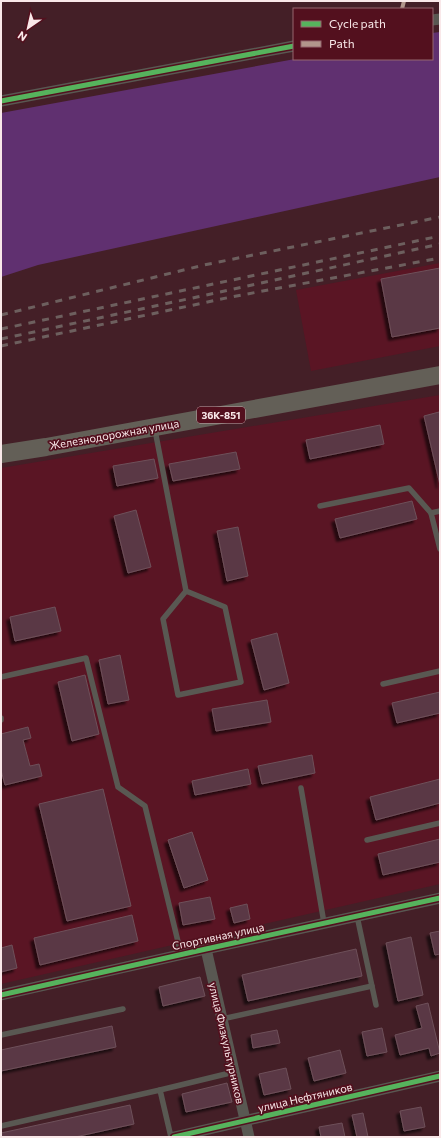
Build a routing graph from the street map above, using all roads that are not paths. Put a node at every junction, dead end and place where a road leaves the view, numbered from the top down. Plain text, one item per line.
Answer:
1 (293, 46) edge
2 (1, 101) edge
3 (440, 374) edge
4 (155, 427) junction
5 (1, 454) edge
6 (320, 506) dead end
7 (440, 511) edge
8 (431, 513) junction
9 (440, 549) edge
10 (186, 591) junction
11 (440, 672) edge
12 (1, 677) edge
13 (384, 684) dead end
14 (301, 788) dead end
15 (440, 823) edge
16 (367, 840) dead end
17 (440, 898) edge
18 (357, 916) junction
19 (324, 923) junction
20 (206, 949) junction
21 (181, 954) junction
22 (372, 986) junction
23 (1, 996) edge
24 (376, 1005) dead end
25 (123, 1009) dead end
26 (222, 1019) junction
27 (1, 1035) edge
28 (234, 1072) junction
29 (440, 1076) edge
30 (160, 1090) junction
31 (245, 1121) junction
32 (1, 1126) edge
33 (193, 1135) edge
34 (170, 1137) edge
35 (174, 1137) edge
36 (249, 1137) edge

1 - 2 street
3 - 4 main road, Железнодорожная улица / 36К-851
4 - 5 main road, Железнодорожная улица / 36К-851
4 - 10 lane
6 - 8 lane
7 - 8 lane
8 - 9 lane
10 - 10 lane
11 - 13 lane
12 - 21 lane
14 - 19 lane
15 - 16 lane
17 - 18 street, Спортивная улица
18 - 19 street, Спортивная улица
18 - 22 lane
19 - 20 street, Спортивная улица
20 - 21 street, Спортивная улица
20 - 26 street, улица Физкультурников
21 - 23 street, Спортивная улица
22 - 24 lane
22 - 26 lane
25 - 27 lane
26 - 28 street, улица Физкультурников
28 - 30 lane
28 - 31 street, улица Физкультурников
29 - 31 street, улица Нефтяников
30 - 32 lane
30 - 34 lane
31 - 33 street, улица Нефтяников
31 - 36 street, улица Физкультурников
33 - 35 street, улица Нефтяников

